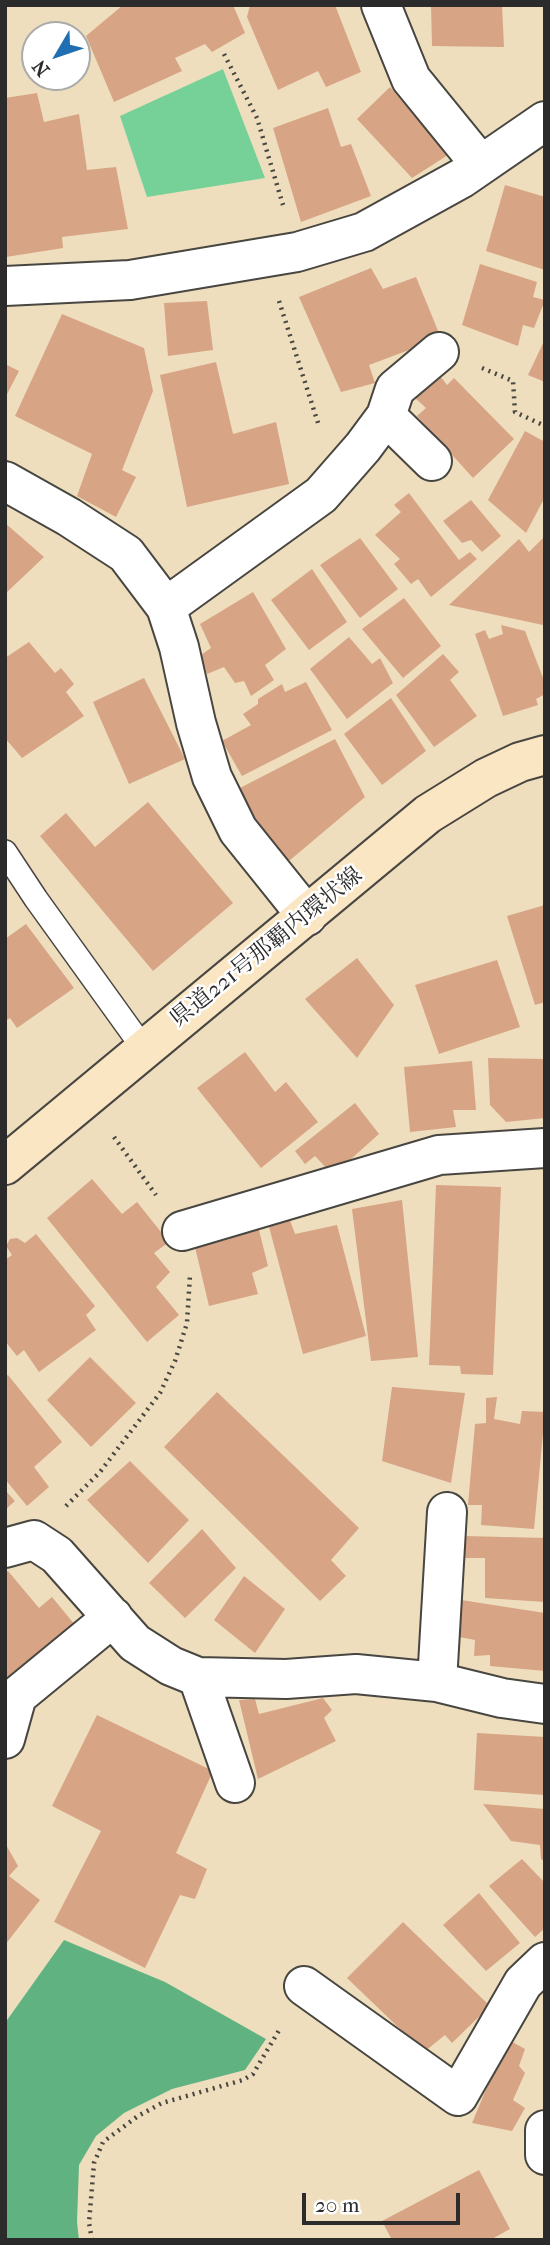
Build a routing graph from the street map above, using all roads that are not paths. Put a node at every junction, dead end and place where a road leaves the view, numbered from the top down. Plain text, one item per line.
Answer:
1 (382, 5) edge
2 (545, 121) edge
3 (481, 165) junction
4 (5, 286) edge
5 (439, 352) road end
6 (386, 416) junction
7 (432, 461) dead end
8 (8, 486) edge
9 (166, 607) junction
10 (545, 755) edge
11 (5, 852) edge
12 (307, 916) junction
13 (144, 1049) junction
14 (545, 1148) edge
15 (5, 1165) edge
16 (182, 1231) road end
17 (447, 1512) dead end
18 (20, 1544) edge
19 (113, 1617) junction
20 (198, 1676) junction
21 (438, 1682) junction
22 (545, 1704) edge
23 (5, 1739) edge
24 (235, 1783) dead end
25 (545, 1962) edge
26 (304, 1986) road end
27 (545, 2130) edge
28 (545, 2155) edge

1 - 3 street
2 - 3 street
3 - 4 street
5 - 6 street
6 - 7 street
6 - 9 street
8 - 9 street
9 - 12 street
10 - 12 main road, 県道221号那覇内環状線
11 - 13 lane
12 - 13 main road, 県道221号那覇内環状線
13 - 15 main road, 県道221号那覇内環状線
14 - 16 street
17 - 21 street
18 - 19 street
19 - 20 street
19 - 23 street
20 - 21 street
20 - 24 street
21 - 22 street
25 - 26 street
27 - 28 street

